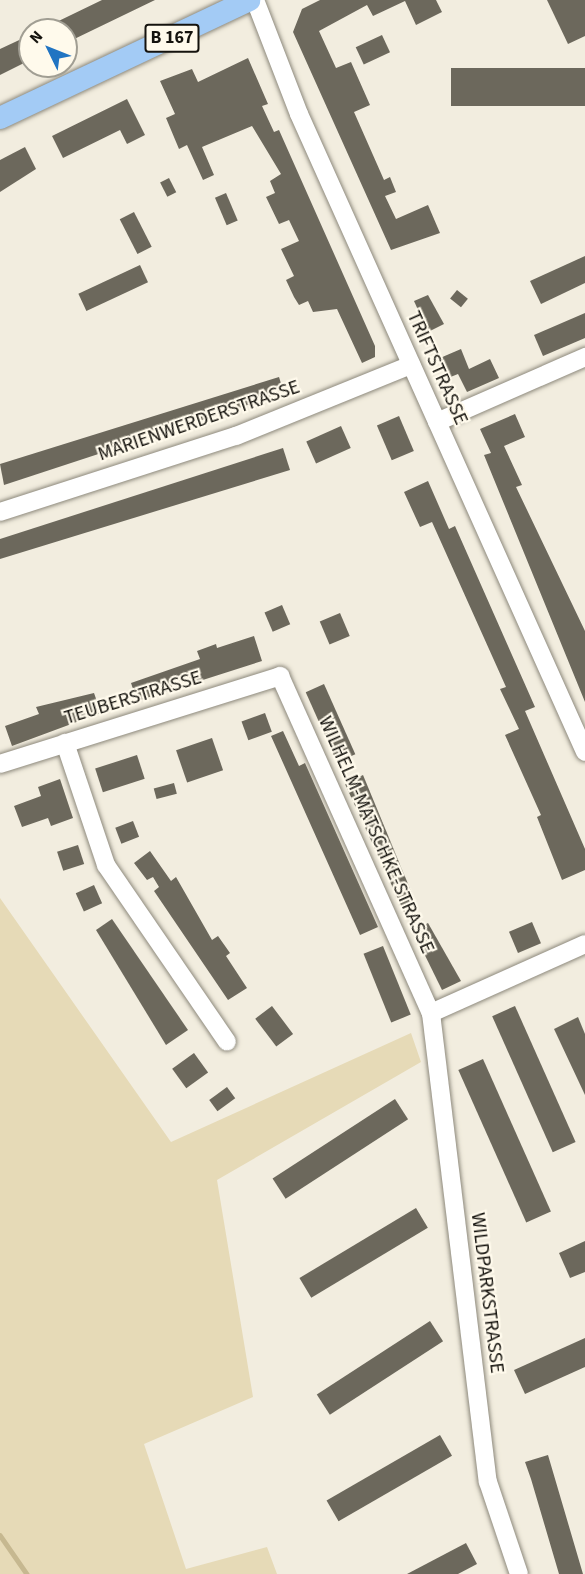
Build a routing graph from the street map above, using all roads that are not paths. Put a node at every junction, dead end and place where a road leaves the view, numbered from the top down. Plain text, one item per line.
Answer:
1 (250, 0) edge
2 (255, 0) edge
3 (0, 118) edge
4 (585, 357) edge
5 (411, 364) junction
6 (437, 422) junction
7 (0, 512) edge
8 (280, 676) joint
9 (65, 743) junction
10 (585, 752) edge
11 (0, 764) edge
12 (585, 944) edge
13 (431, 1012) junction
14 (227, 1042) dead end
15 (519, 1574) edge

1 - 3 main road, B 167
2 - 5 street, TRIFTSTRASSE
4 - 6 street
5 - 6 street, TRIFTSTRASSE
5 - 7 street, MARIENWERDERSTRASSE
6 - 10 street, TRIFTSTRASSE
8 - 9 street, TEUBERSTRASSE
8 - 13 street, WILHELM-MATSCHKE-STRASSE
9 - 11 street, TEUBERSTRASSE
9 - 14 street
12 - 13 street
13 - 15 street, WILDPARKSTRASSE

